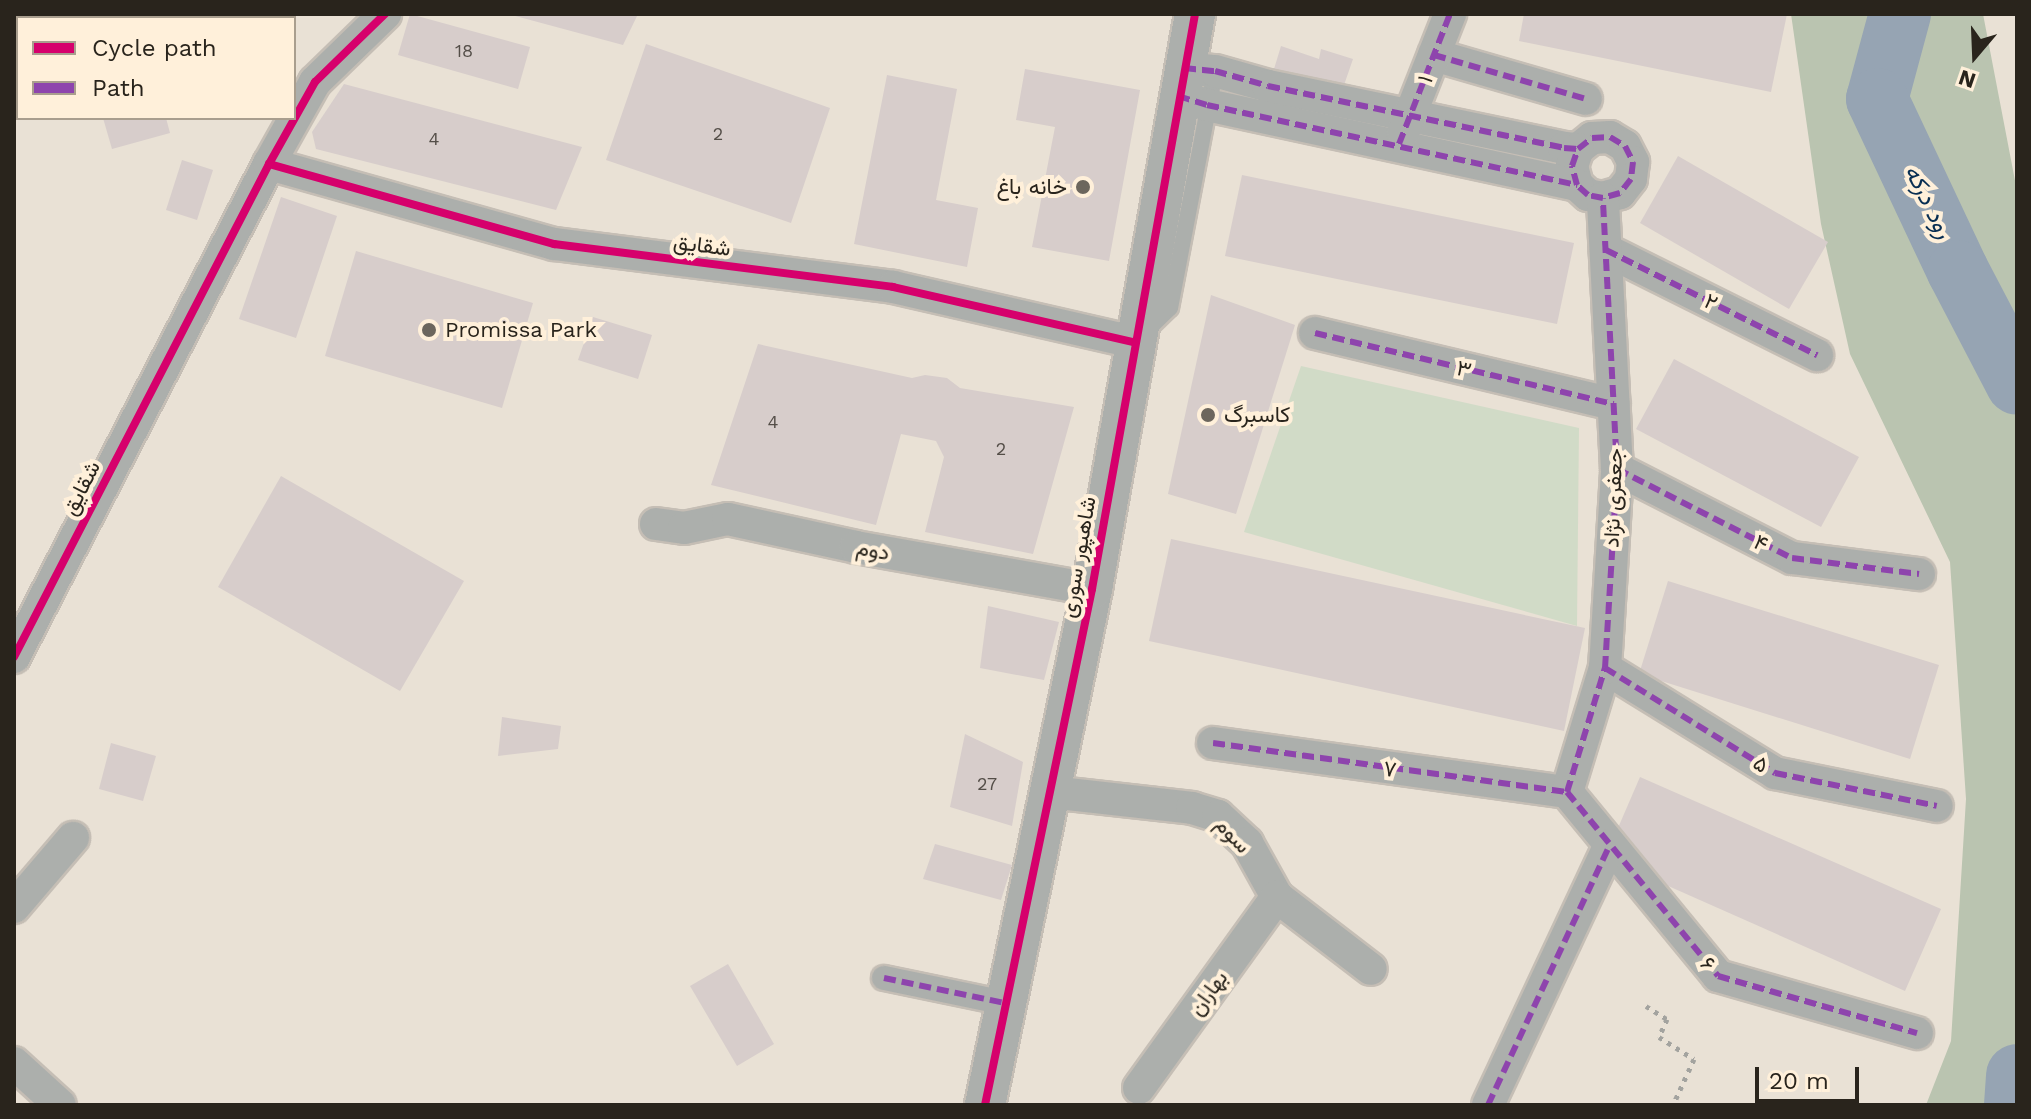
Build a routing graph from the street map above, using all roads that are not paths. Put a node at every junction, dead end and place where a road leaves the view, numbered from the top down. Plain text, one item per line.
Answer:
1 (385, 14) edge
2 (1195, 14) edge
3 (1450, 14) edge
4 (1434, 55) junction
5 (1196, 85) junction
6 (1586, 99) dead end
7 (1411, 114) junction
8 (296, 116) edge
9 (294, 120) edge
10 (1399, 144) junction
11 (1578, 149) junction
12 (269, 164) junction
13 (1590, 191) junction
14 (1606, 250) junction
15 (1315, 333) dead end
16 (1134, 342) junction
17 (1817, 355) dead end
18 (1614, 404) junction
19 (1617, 469) junction
20 (656, 524) dead end
21 (1919, 574) dead end
22 (1092, 589) junction
23 (14, 657) edge
24 (1605, 668) junction
25 (1213, 743) dead end
26 (1050, 792) junction
27 (1567, 792) junction
28 (1937, 806) dead end
29 (73, 838) dead end
30 (1610, 845) junction
31 (1277, 897) junction
32 (14, 907) edge
33 (1371, 969) dead end
34 (884, 978) dead end
35 (1005, 1003) junction
36 (1917, 1033) dead end
37 (14, 1063) edge
38 (1139, 1088) dead end
39 (60, 1105) edge
40 (985, 1105) edge
41 (1488, 1105) edge

1 - 8 street, شقایق
2 - 5 street, شاهپور سوری
3 - 4 street, ۱
4 - 6 street
4 - 7 street, ۱
5 - 7 street
5 - 10 street
5 - 16 street, شاهپور سوری
7 - 10 street, ۱
7 - 11 street
9 - 12 street, شقایق
10 - 13 street
11 - 13 street
11 - 13 street
12 - 16 street, شقایق
12 - 23 street, شقایق
13 - 14 street, جعفری نژاد
14 - 17 street, ۲
14 - 18 street, جعفری نژاد
15 - 18 street, ۳
16 - 22 street, شاهپور سوری
18 - 19 street, جعفری نژاد
19 - 21 street, ۴
19 - 24 street, جعفری نژاد
20 - 22 street, دوم
22 - 26 street, شاهپور سوری
24 - 27 street, جعفری نژاد
24 - 28 street, ۵
25 - 27 street, ۷
26 - 31 street, سوم
26 - 35 street, شاهپور سوری
27 - 30 street, ۶
29 - 32 street
30 - 36 street, ۶
30 - 41 street
31 - 33 street, سوم
31 - 38 street, بهاران
34 - 35 street
35 - 40 street, شاهپور سوری
37 - 39 street

